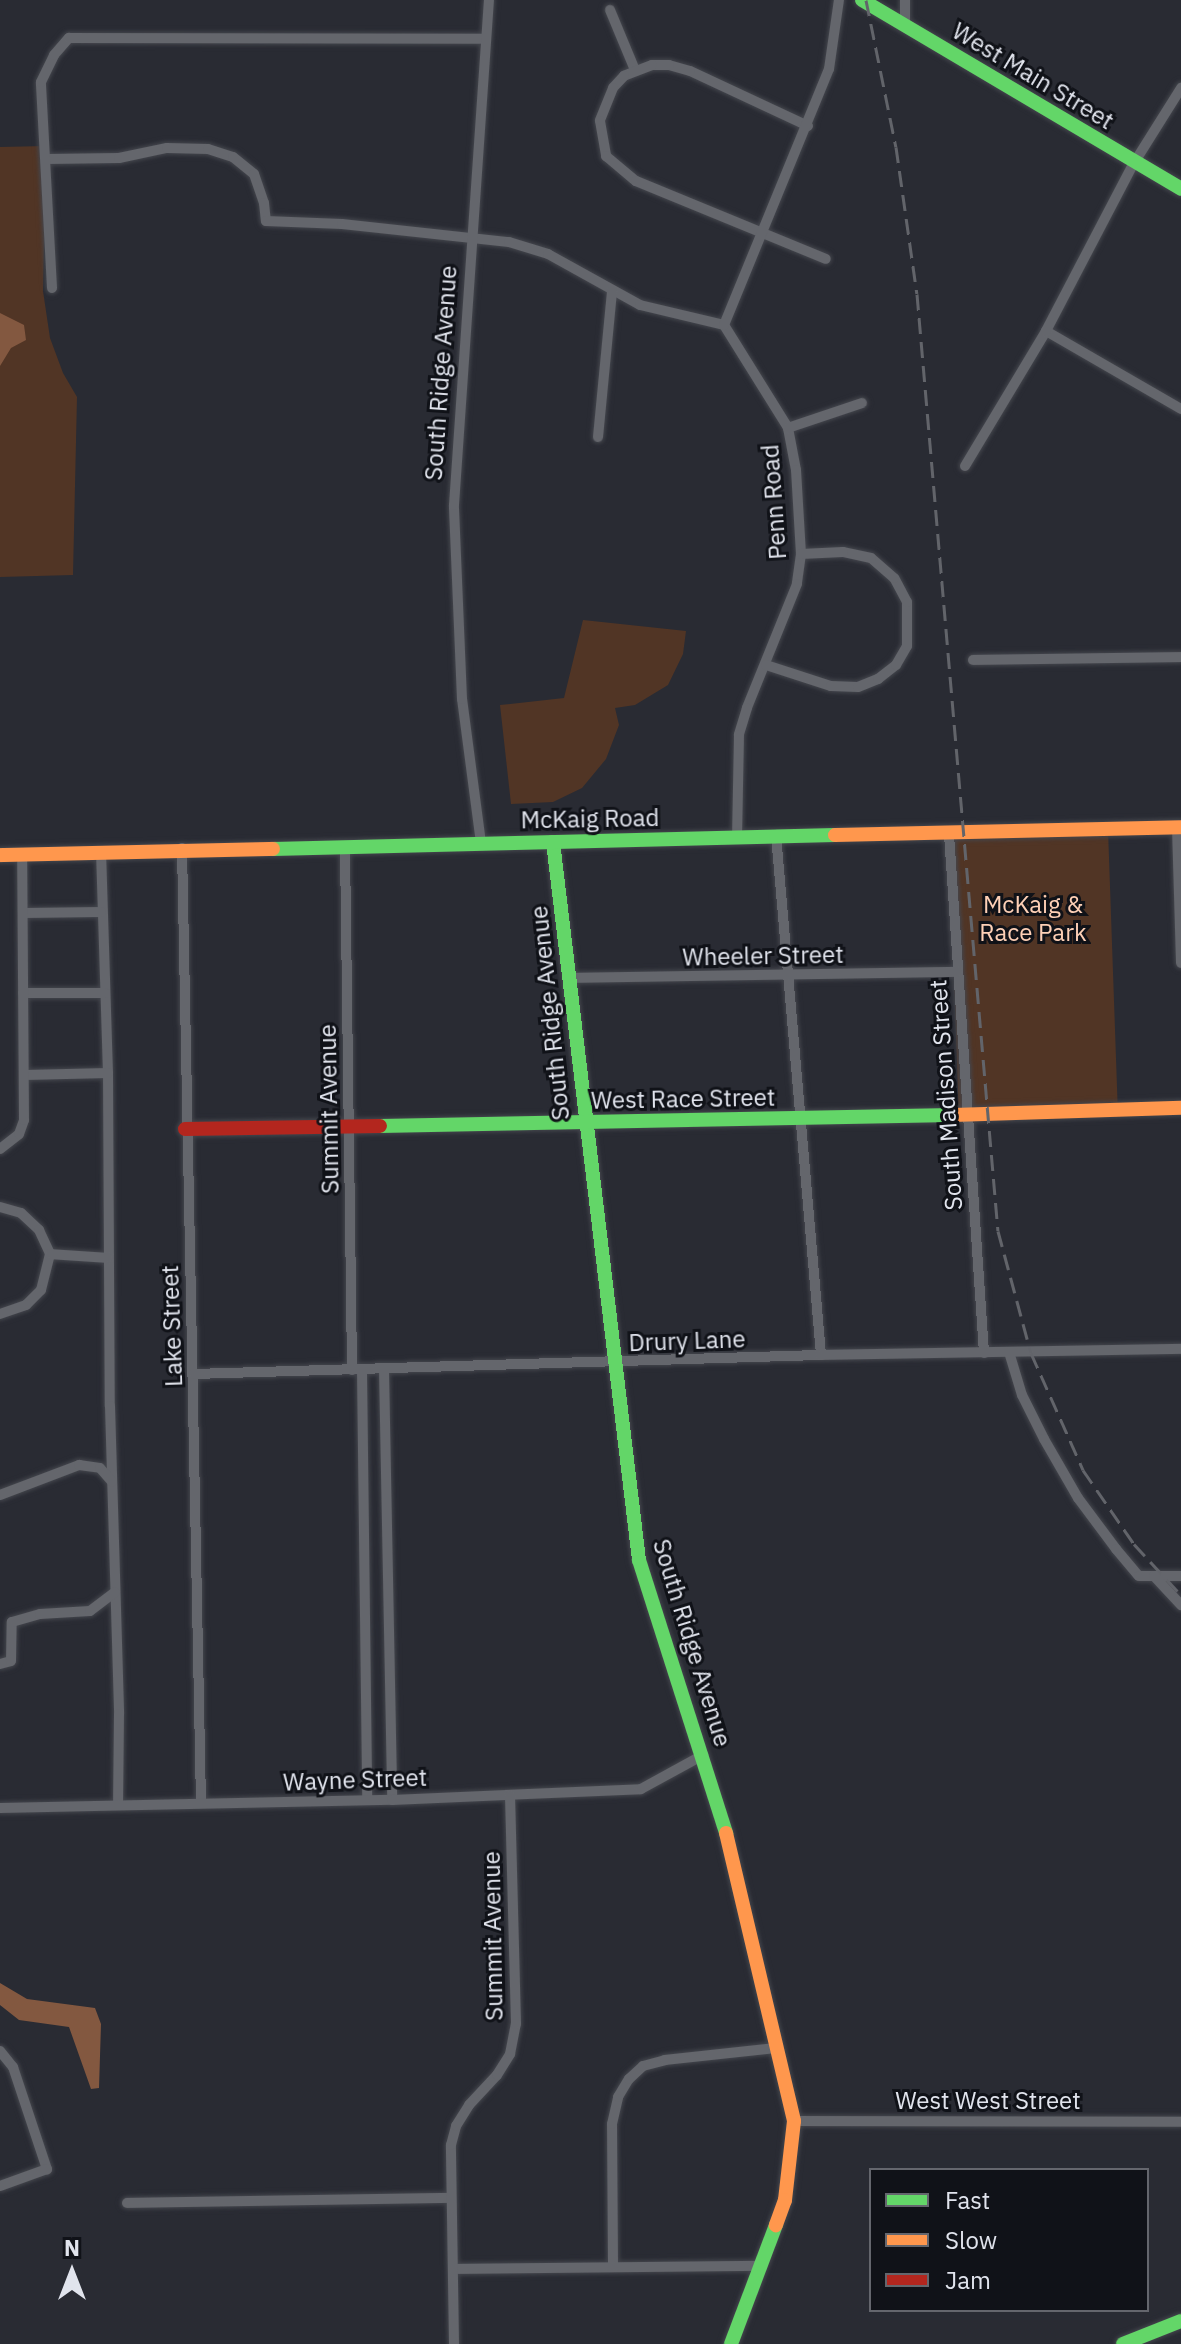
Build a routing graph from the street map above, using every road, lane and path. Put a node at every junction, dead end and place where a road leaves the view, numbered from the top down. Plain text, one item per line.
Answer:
1 (489, 0) edge
2 (839, 0) edge
3 (862, 0) edge
4 (905, 0) edge
5 (610, 10) dead end
6 (905, 26) junction
7 (486, 39) junction
8 (635, 70) junction
9 (1181, 88) edge
10 (808, 126) junction
11 (47, 159) junction
12 (1134, 163) junction
13 (1181, 189) edge
14 (763, 236) junction
15 (472, 238) junction
16 (826, 259) dead end
17 (52, 288) dead end
18 (612, 291) junction
19 (724, 325) junction
20 (1046, 331) junction
21 (862, 403) dead end
22 (1181, 409) edge
23 (788, 428) junction
24 (598, 437) dead end
25 (965, 466) dead end
26 (801, 554) junction
27 (1181, 657) edge
28 (973, 660) dead end
29 (766, 665) junction
30 (1179, 827) edge
31 (949, 834) junction
32 (776, 835) junction
33 (737, 837) junction
34 (553, 842) junction
35 (481, 843) junction
36 (345, 847) junction
37 (182, 848) junction
38 (101, 851) junction
39 (22, 854) junction
40 (0, 855) edge
41 (101, 912) junction
42 (24, 913) junction
43 (1181, 963) edge
44 (958, 972) junction
45 (790, 976) junction
46 (569, 978) junction
47 (23, 993) junction
48 (105, 993) junction
49 (108, 1073) junction
50 (25, 1075) junction
51 (1181, 1108) edge
52 (965, 1112) junction
53 (803, 1120) junction
54 (584, 1123) junction
55 (349, 1128) junction
56 (185, 1129) junction
57 (0, 1149) edge
58 (0, 1207) edge
59 (50, 1254) junction
60 (108, 1258) junction
61 (0, 1314) edge
62 (1181, 1349) edge
63 (1009, 1352) junction
64 (984, 1353) junction
65 (821, 1355) junction
66 (613, 1363) junction
67 (384, 1369) junction
68 (357, 1370) junction
69 (194, 1374) junction
70 (112, 1482) junction
71 (0, 1495) edge
72 (1154, 1576) junction
73 (1181, 1576) edge
74 (115, 1592) junction
75 (1181, 1605) edge
76 (0, 1664) edge
77 (703, 1755) junction
78 (510, 1795) junction
79 (367, 1800) junction
80 (392, 1800) junction
81 (201, 1803) junction
82 (118, 1804) junction
83 (0, 1808) edge
84 (775, 2048) junction
85 (0, 2051) edge
86 (794, 2121) junction
87 (1181, 2122) edge
88 (0, 2186) edge
89 (451, 2198) junction
90 (127, 2203) dead end
91 (613, 2265) junction
92 (760, 2266) junction
93 (453, 2269) junction
94 (1181, 2321) edge
95 (454, 2344) edge
96 (731, 2344) edge
97 (1123, 2344) edge

1 - 7 street, South Ridge Avenue
2 - 10 street
3 - 6 street, West Main Street
4 - 6 street
5 - 8 street
6 - 12 street, West Main Street
7 - 11 street
7 - 15 street, South Ridge Avenue
8 - 10 street
8 - 14 street
9 - 12 street
10 - 14 street
11 - 15 street
11 - 17 street
12 - 13 street, West Main Street
12 - 20 street
14 - 16 street
14 - 19 street
15 - 18 street
15 - 35 street, South Ridge Avenue
18 - 19 street
18 - 24 street
19 - 23 street, Penn Road
20 - 22 street
20 - 25 street
21 - 23 street
23 - 26 street, Penn Road
26 - 29 street, Penn Road
26 - 29 street
27 - 28 street
29 - 33 street, Penn Road
30 - 31 street, McKaig Road
30 - 43 street
31 - 32 street, McKaig Road
31 - 44 street, South Madison Street
32 - 33 street, McKaig Road
32 - 45 street
33 - 34 street, McKaig Road
34 - 35 street, McKaig Road
34 - 46 street, South Ridge Avenue
35 - 36 street, McKaig Road
36 - 37 street, McKaig Road
36 - 55 street, Summit Avenue
37 - 38 street, McKaig Road
37 - 56 street, Lake Street
38 - 39 street, McKaig Road
38 - 41 street
39 - 40 street, McKaig Road
39 - 42 street
41 - 42 street
41 - 48 street
42 - 47 street
44 - 45 street, Wheeler Street
44 - 52 street, South Madison Street
45 - 46 street, Wheeler Street
45 - 53 street
46 - 54 street, South Ridge Avenue
47 - 48 street
47 - 50 street
48 - 49 street
49 - 50 street
49 - 60 street
50 - 57 street
51 - 52 street, West Race Street
52 - 53 street, West Race Street
52 - 64 street, South Madison Street
53 - 54 street, West Race Street
53 - 65 street
54 - 55 street, West Race Street
54 - 66 street, South Ridge Avenue
55 - 56 street, West Race Street
55 - 68 street, Summit Avenue
56 - 69 street, Lake Street
58 - 59 street
59 - 60 street
59 - 61 street
60 - 70 street
62 - 63 street, Drury Lane
63 - 64 street, Drury Lane
63 - 72 street
64 - 65 street, Drury Lane
65 - 66 street, Drury Lane
66 - 67 street, Drury Lane
66 - 77 street, South Ridge Avenue
67 - 68 street, Drury Lane
67 - 80 street
68 - 69 street, Drury Lane
68 - 79 street, Summit Avenue
69 - 81 street, Lake Street
70 - 71 street
70 - 74 street
72 - 73 street
72 - 75 street
74 - 76 street
74 - 82 street
77 - 78 street, Wayne Street
77 - 84 street, South Ridge Avenue
78 - 80 street, Wayne Street
78 - 89 street, Summit Avenue
79 - 80 street, Wayne Street
79 - 81 street, Wayne Street
81 - 82 street, Wayne Street
82 - 83 street, Wayne Street
84 - 86 street, South Ridge Avenue
84 - 91 street
85 - 88 street
86 - 87 street, West West Street
86 - 92 street, South Ridge Avenue
89 - 90 street
89 - 93 street, Summit Avenue
91 - 92 street
91 - 93 street
92 - 96 street, South Ridge Avenue
93 - 95 street, Summit Avenue
94 - 97 street

